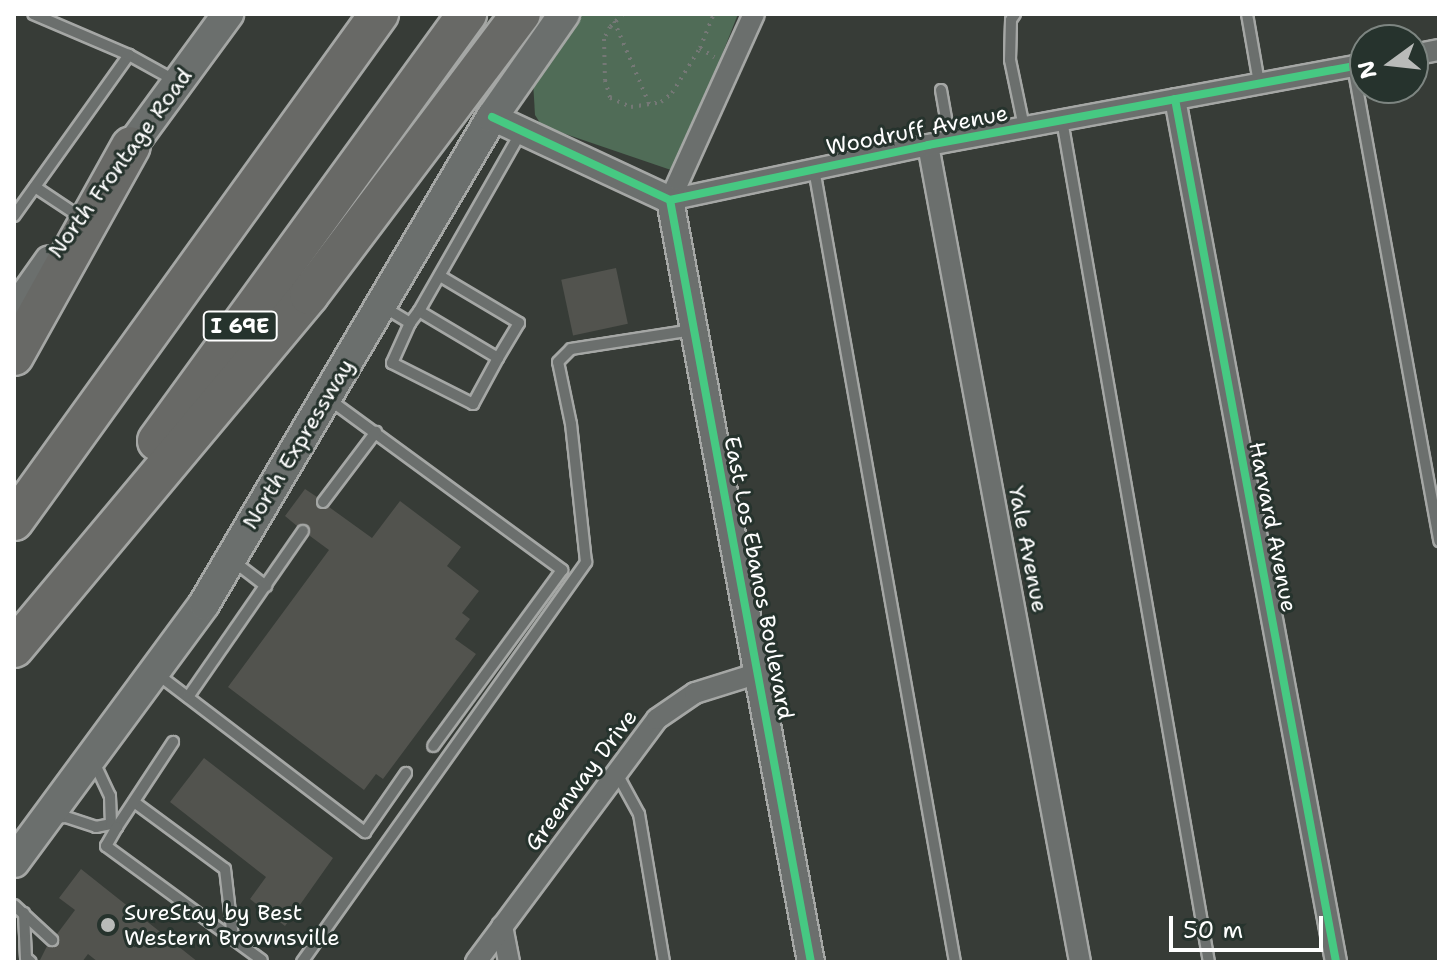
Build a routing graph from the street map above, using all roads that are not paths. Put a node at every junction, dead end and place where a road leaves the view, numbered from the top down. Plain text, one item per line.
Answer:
1 (33, 14) edge
2 (228, 14) edge
3 (379, 14) edge
4 (467, 14) edge
5 (521, 14) edge
6 (564, 14) edge
7 (754, 14) edge
8 (1015, 14) edge
9 (1247, 14) edge
10 (129, 55) junction
11 (1349, 67) edge
12 (178, 82) junction
13 (1259, 83) junction
14 (941, 90) dead end
15 (1175, 99) junction
16 (1366, 104) edge
17 (492, 117) junction
18 (1062, 120) junction
19 (1024, 127) junction
20 (521, 131) junction
21 (950, 141) junction
22 (928, 145) junction
23 (131, 146) junction
24 (814, 169) junction
25 (35, 187) junction
26 (670, 200) junction
27 (14, 216) edge
28 (80, 217) junction
29 (440, 276) junction
30 (380, 305) junction
31 (419, 311) junction
32 (14, 312) edge
33 (410, 323) junction
34 (694, 330) junction
35 (14, 356) edge
36 (498, 358) junction
37 (326, 397) junction
38 (376, 432) junction
39 (323, 502) dead end
40 (14, 521) edge
41 (303, 531) dead end
42 (1439, 541) edge
43 (231, 559) junction
44 (266, 586) junction
45 (14, 638) edge
46 (14, 648) edge
47 (154, 672) junction
48 (759, 673) junction
49 (188, 697) junction
50 (173, 742) dead end
51 (433, 746) dead end
52 (92, 755) junction
53 (615, 771) junction
54 (406, 773) dead end
55 (134, 802) junction
56 (47, 818) junction
57 (114, 826) junction
58 (14, 862) edge
59 (14, 905) edge
60 (24, 913) junction
61 (502, 926) junction
62 (233, 938) junction
63 (52, 940) dead end
64 (262, 960) dead end
65 (31, 962) edge
66 (302, 962) edge
67 (476, 962) edge
68 (509, 962) edge
69 (664, 962) edge
70 (811, 962) edge
71 (955, 962) edge
72 (1080, 962) edge
73 (1209, 962) edge
74 (1336, 962) edge

1 - 10 lane
2 - 12 main road, North Frontage Road
3 - 40 highway, I 69E
4 - 45 highway, I 69E
5 - 46 highway
6 - 17 main road, North Expressway
7 - 26 street
8 - 19 lane
9 - 13 lane
10 - 12 lane
10 - 25 lane
11 - 13 street, Woodruff Avenue
12 - 23 main road, North Frontage Road
13 - 15 street, Woodruff Avenue
14 - 21 lane
15 - 18 street, Woodruff Avenue
15 - 74 street, Harvard Avenue
16 - 42 lane
17 - 20 street
17 - 30 main road, North Expressway
18 - 19 street, Woodruff Avenue
18 - 73 lane
19 - 21 street, Woodruff Avenue
20 - 26 street
20 - 29 lane
21 - 22 street, Woodruff Avenue
22 - 24 street, Woodruff Avenue
22 - 72 street, Yale Avenue
23 - 28 main road, North Frontage Road
23 - 35 highway
24 - 26 street, Woodruff Avenue
24 - 71 lane
25 - 27 lane
25 - 28 lane
26 - 34 street, East Los Ebanos Boulevard
28 - 32 main road, North Frontage Road
29 - 31 lane
29 - 36 lane
30 - 33 lane
30 - 37 main road, North Expressway
31 - 33 lane
31 - 36 lane
33 - 36 lane
34 - 48 street, East Los Ebanos Boulevard
34 - 66 lane
37 - 38 lane
37 - 43 main road, North Expressway
38 - 39 lane
38 - 51 lane
41 - 44 lane
43 - 44 lane
43 - 47 main road, North Expressway
44 - 49 lane
47 - 49 lane
47 - 52 main road, North Expressway
48 - 53 street, Greenway Drive
48 - 70 street, East Los Ebanos Boulevard
49 - 54 lane
50 - 55 lane
52 - 56 main road, North Expressway
52 - 57 lane
53 - 61 street, Greenway Drive
53 - 69 lane
55 - 57 lane
55 - 62 lane
56 - 57 lane
56 - 58 main road, North Expressway
57 - 62 lane
59 - 60 lane
60 - 63 lane
60 - 65 lane
61 - 67 street, Greenway Drive
61 - 68 street
62 - 64 lane

